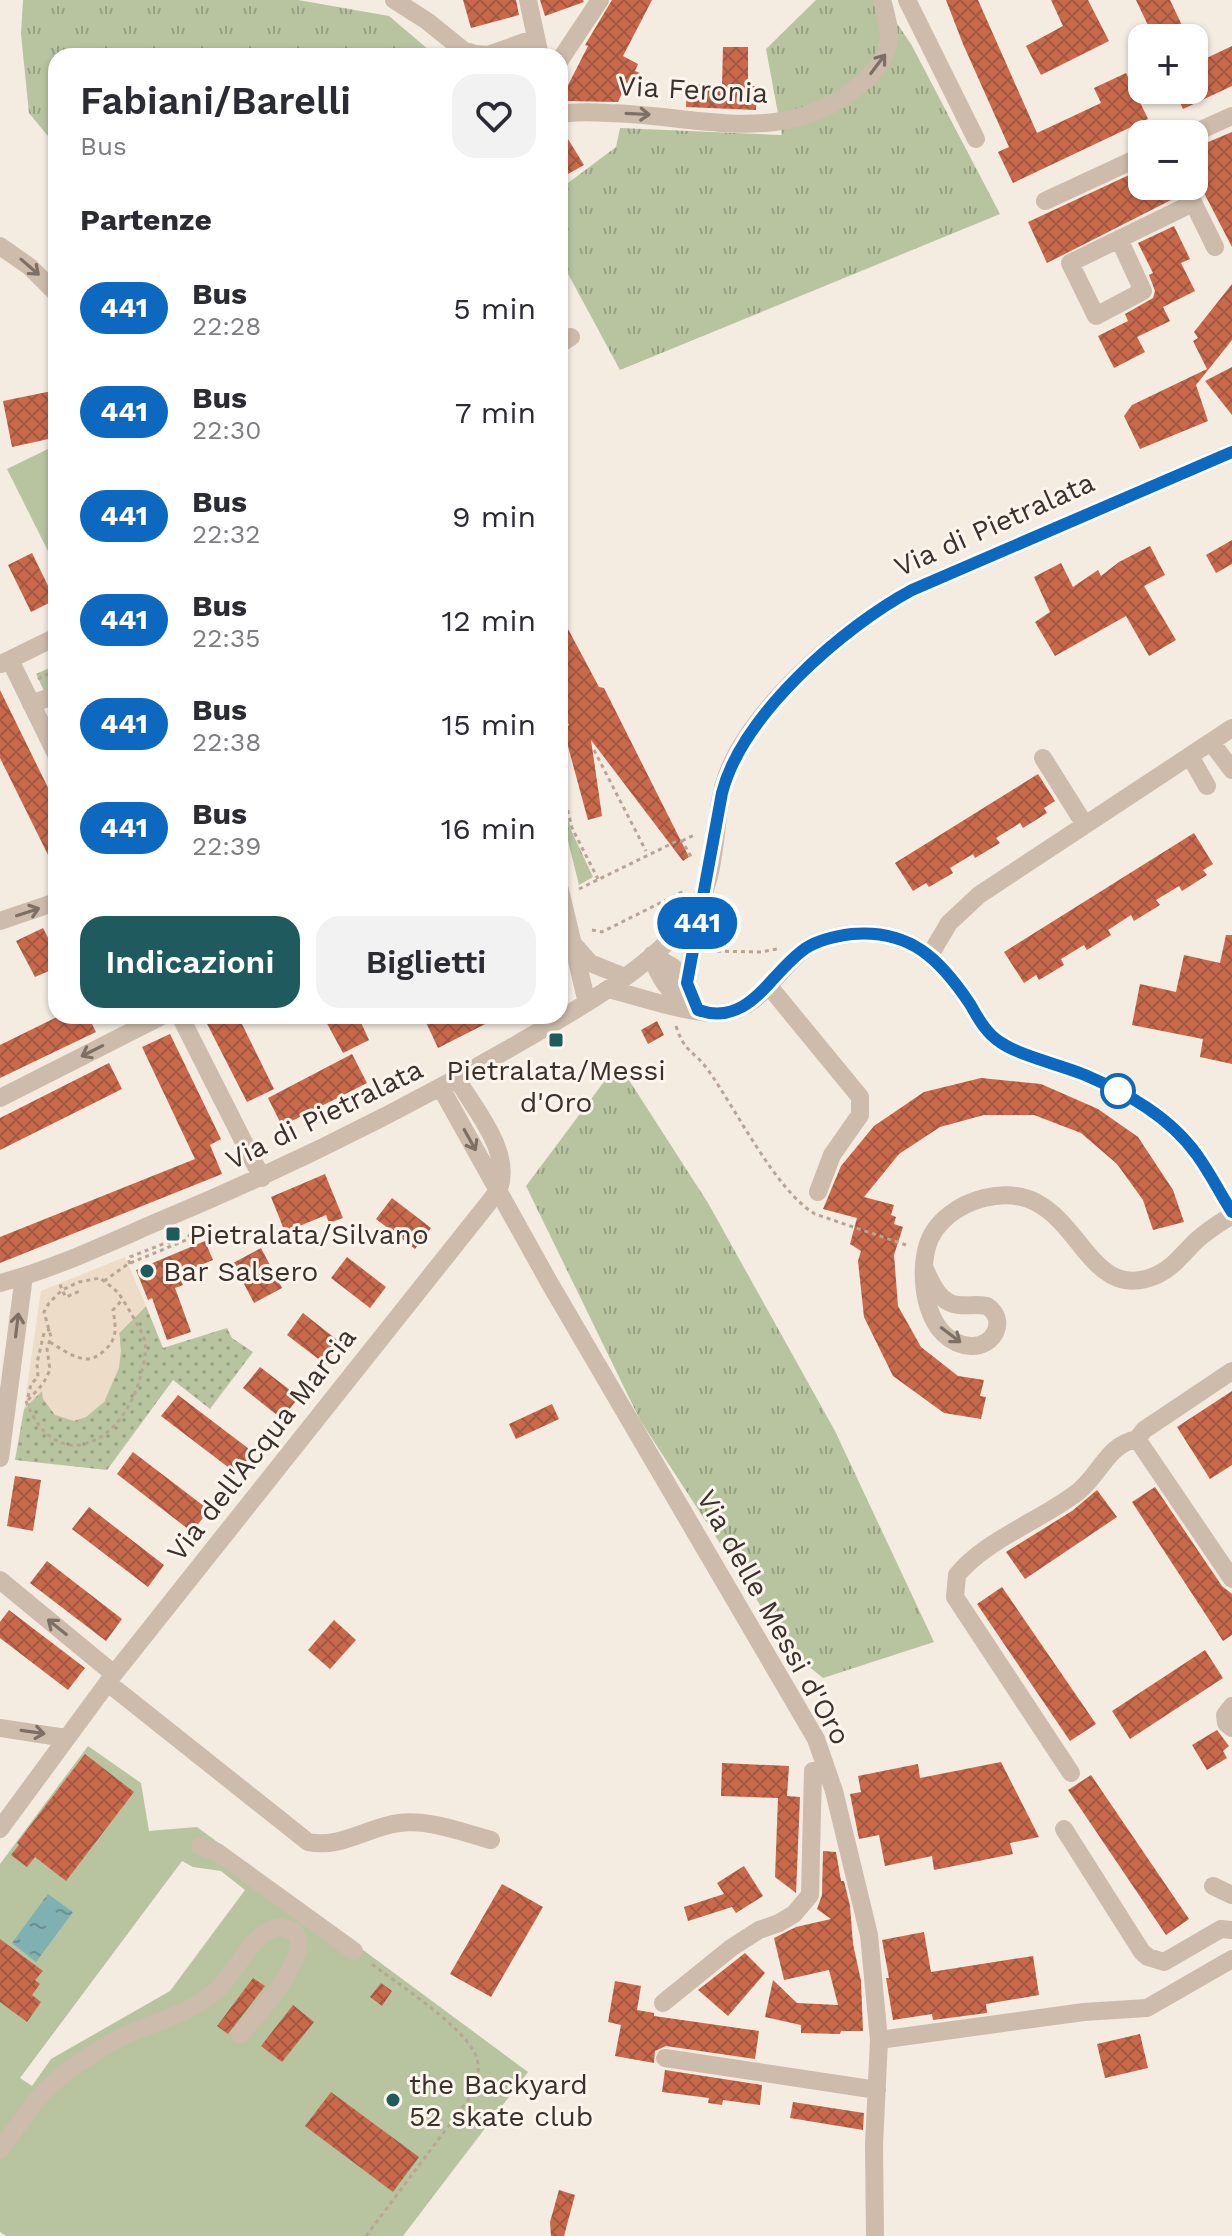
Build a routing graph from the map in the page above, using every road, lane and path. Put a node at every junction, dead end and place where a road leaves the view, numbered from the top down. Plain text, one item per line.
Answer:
1 (394, 0) edge
2 (528, 0) edge
3 (600, 0) edge
4 (882, 0) edge
5 (907, 0) edge
6 (538, 47) edge
7 (461, 48) edge
8 (568, 48) edge
9 (568, 114) edge
10 (1232, 116) edge
11 (1208, 127) edge
12 (976, 139) dead end
13 (1128, 162) edge
14 (1180, 200) edge
15 (1192, 200) edge
16 (1045, 201) dead end
17 (1119, 239) dead end
18 (0, 246) edge
19 (1215, 247) dead end
20 (48, 285) edge
21 (1232, 452) edge
22 (48, 641) edge
23 (5, 662) edge
24 (48, 698) edge
25 (31, 704) junction
26 (1232, 728) edge
27 (48, 738) edge
28 (1211, 742) junction
29 (594, 750) dead end
30 (1190, 756) junction
31 (1043, 758) dead end
32 (1232, 770) edge
33 (1207, 786) dead end
34 (568, 812) edge
35 (1085, 825) junction
36 (706, 829) dead end
37 (682, 841) junction
38 (646, 851) dead end
39 (694, 861) dead end
40 (598, 879) junction
41 (568, 890) edge
42 (698, 892) junction
43 (48, 905) edge
44 (0, 921) edge
45 (592, 930) dead end
46 (572, 943) junction
47 (787, 946) dead end
48 (701, 951) dead end
49 (652, 955) junction
50 (930, 955) junction
51 (625, 977) junction
52 (687, 983) junction
53 (768, 985) junction
54 (609, 989) junction
55 (587, 1003) junction
56 (698, 1010) junction
57 (568, 1014) edge
58 (146, 1024) edge
59 (184, 1024) edge
60 (551, 1024) edge
61 (676, 1025) dead end
62 (449, 1084) junction
63 (0, 1098) edge
64 (262, 1178) junction
65 (498, 1191) junction
66 (818, 1192) dead end
67 (1232, 1214) edge
68 (208, 1220) dead end
69 (925, 1259) junction
70 (24, 1276) junction
71 (59, 1281) dead end
72 (104, 1281) junction
73 (0, 1283) edge
74 (62, 1290) junction
75 (82, 1290) dead end
76 (122, 1300) junction
77 (50, 1329) junction
78 (50, 1341) junction
79 (1232, 1371) edge
80 (25, 1400) junction
81 (1137, 1439) junction
82 (0, 1458) edge
83 (1232, 1579) edge
84 (0, 1580) edge
85 (111, 1678) junction
86 (1232, 1706) edge
87 (0, 1728) edge
88 (1232, 1728) edge
89 (66, 1738) junction
90 (826, 1770) junction
91 (1071, 1773) dead end
92 (0, 1829) edge
93 (1064, 1829) dead end
94 (491, 1840) dead end
95 (200, 1846) dead end
96 (1213, 1886) dead end
97 (1232, 1895) edge
98 (320, 1926) junction
99 (1232, 1930) edge
100 (354, 1951) joint
101 (297, 1957) junction
102 (1232, 1959) edge
103 (663, 2003) dead end
104 (240, 2035) dead end
105 (879, 2040) junction
106 (665, 2058) dead end
107 (877, 2090) junction
108 (0, 2150) edge
109 (366, 2236) edge
110 (875, 2236) edge

1 - 7 street
2 - 6 street
3 - 8 street
9 -> 4 street, Via Feronia
5 - 12 street
10 - 11 street
13 - 16 street
14 - 17 street
15 - 19 street
18 -> 20 street
21 - 42 street, Via di Pietralata
22 - 23 street
23 - 25 street
24 - 25 street
25 - 27 street
26 - 28 street
28 - 30 street
28 - 32 street
29 - 38 path
30 - 33 street
30 - 35 street
31 - 35 street
34 - 40 path
35 - 50 street
36 - 37 path
37 - 39 path
37 - 40 path
40 - 41 path
41 - 46 street
42 - 45 path
42 - 49 street, Via di Pietralata
42 - 52 street
44 -> 43 street
46 - 51 street
46 - 55 street
47 - 48 path
49 - 51 street, Via di Pietralata
49 - 52 street
49 - 56 street
50 - 53 street
50 - 67 street
51 - 54 street, Via di Pietralata
52 - 56 street
53 - 56 street
53 - 66 street
54 - 55 street, Via di Pietralata
54 - 56 street
55 - 57 street, Via di Pietralata
58 -> 63 street
59 - 64 street
60 - 62 street, Via di Pietralata
61 - 69 path
62 - 64 street, Via di Pietralata
62 - 65 street
64 - 70 street, Via di Pietralata
65 - 85 street, Via dell'Acqua Marcia
65 - 90 street, Via delle Messi d'Oro
67 - 69 street
68 - 72 path
69 -> 69 street
70 - 73 street, Via di Pietralata
82 -> 70 street
71 - 74 path
72 - 74 path
72 - 76 path
74 - 75 path
74 - 77 path
76 - 78 path
76 - 80 path
77 - 78 path
77 - 80 path
78 - 80 path
79 - 81 street
81 - 83 street
81 - 91 street
85 -> 84 street
85 - 89 street, Via dell'Acqua Marcia
85 - 94 street
86 - 88 street
87 -> 89 street
89 - 92 street, Via dell'Acqua Marcia
90 - 103 street
90 - 105 street, Via delle Messi d'Oro
93 - 99 street
95 - 98 street
96 - 97 street
98 - 100 street
98 - 101 street
100 - 109 path
101 - 104 street
101 - 108 street
102 - 105 street
105 - 107 street, Via delle Messi d'Oro
106 - 107 street
107 - 110 street, Via delle Messi d'Oro

